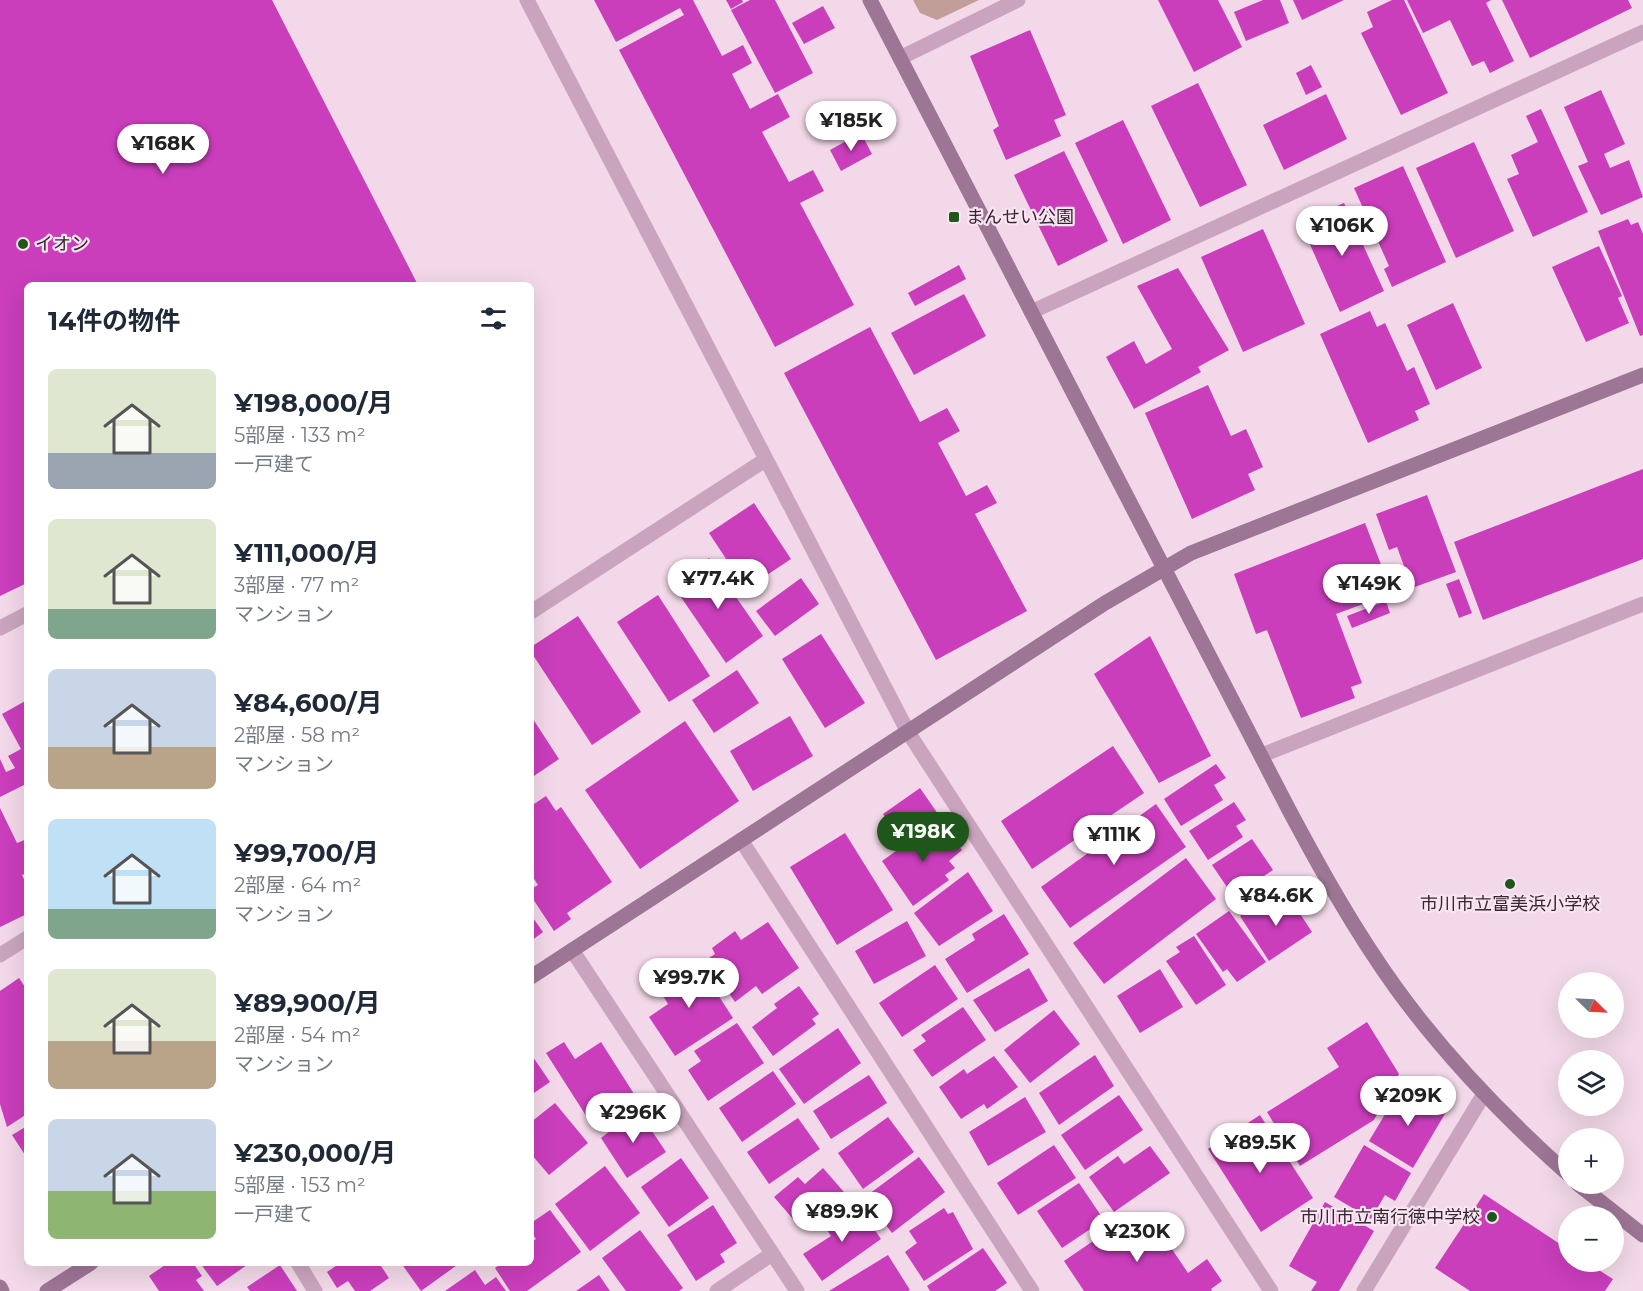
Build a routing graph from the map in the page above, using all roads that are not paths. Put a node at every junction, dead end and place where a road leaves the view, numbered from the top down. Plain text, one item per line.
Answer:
1 (527, 0) edge
2 (870, 0) edge
3 (1018, 0) edge
4 (1643, 32) edge
5 (900, 58) junction
6 (1031, 312) junction
7 (1643, 375) edge
8 (765, 460) junction
9 (1165, 569) junction
10 (1643, 604) edge
11 (534, 610) edge
12 (24, 616) edge
13 (0, 628) edge
14 (908, 732) junction
15 (1262, 755) junction
16 (741, 840) junction
17 (24, 940) edge
18 (572, 950) junction
19 (0, 956) edge
20 (534, 975) edge
21 (1484, 1094) junction
22 (1558, 1165) edge
23 (1591, 1194) edge
24 (1643, 1235) edge
25 (772, 1254) junction
26 (86, 1266) edge
27 (300, 1266) edge
28 (0, 1287) edge
29 (2, 1291) edge
30 (47, 1291) edge
31 (315, 1291) edge
32 (717, 1291) edge
33 (797, 1291) edge
34 (1032, 1291) edge
35 (1271, 1291) edge
36 (1364, 1291) edge

1 - 8 street
2 - 5 street
3 - 5 street
4 - 6 street
5 - 6 street
6 - 9 street
7 - 9 street
8 - 11 street
8 - 14 street
9 - 14 street
9 - 15 street
10 - 15 street
12 - 13 street
14 - 16 street
14 - 35 street
15 - 21 street
16 - 18 street
16 - 34 street
17 - 19 street
18 - 20 street
18 - 25 street
21 - 22 street
21 - 36 street
23 - 24 street
25 - 32 street
25 - 33 street
26 - 30 street
27 - 31 street
28 - 29 street

